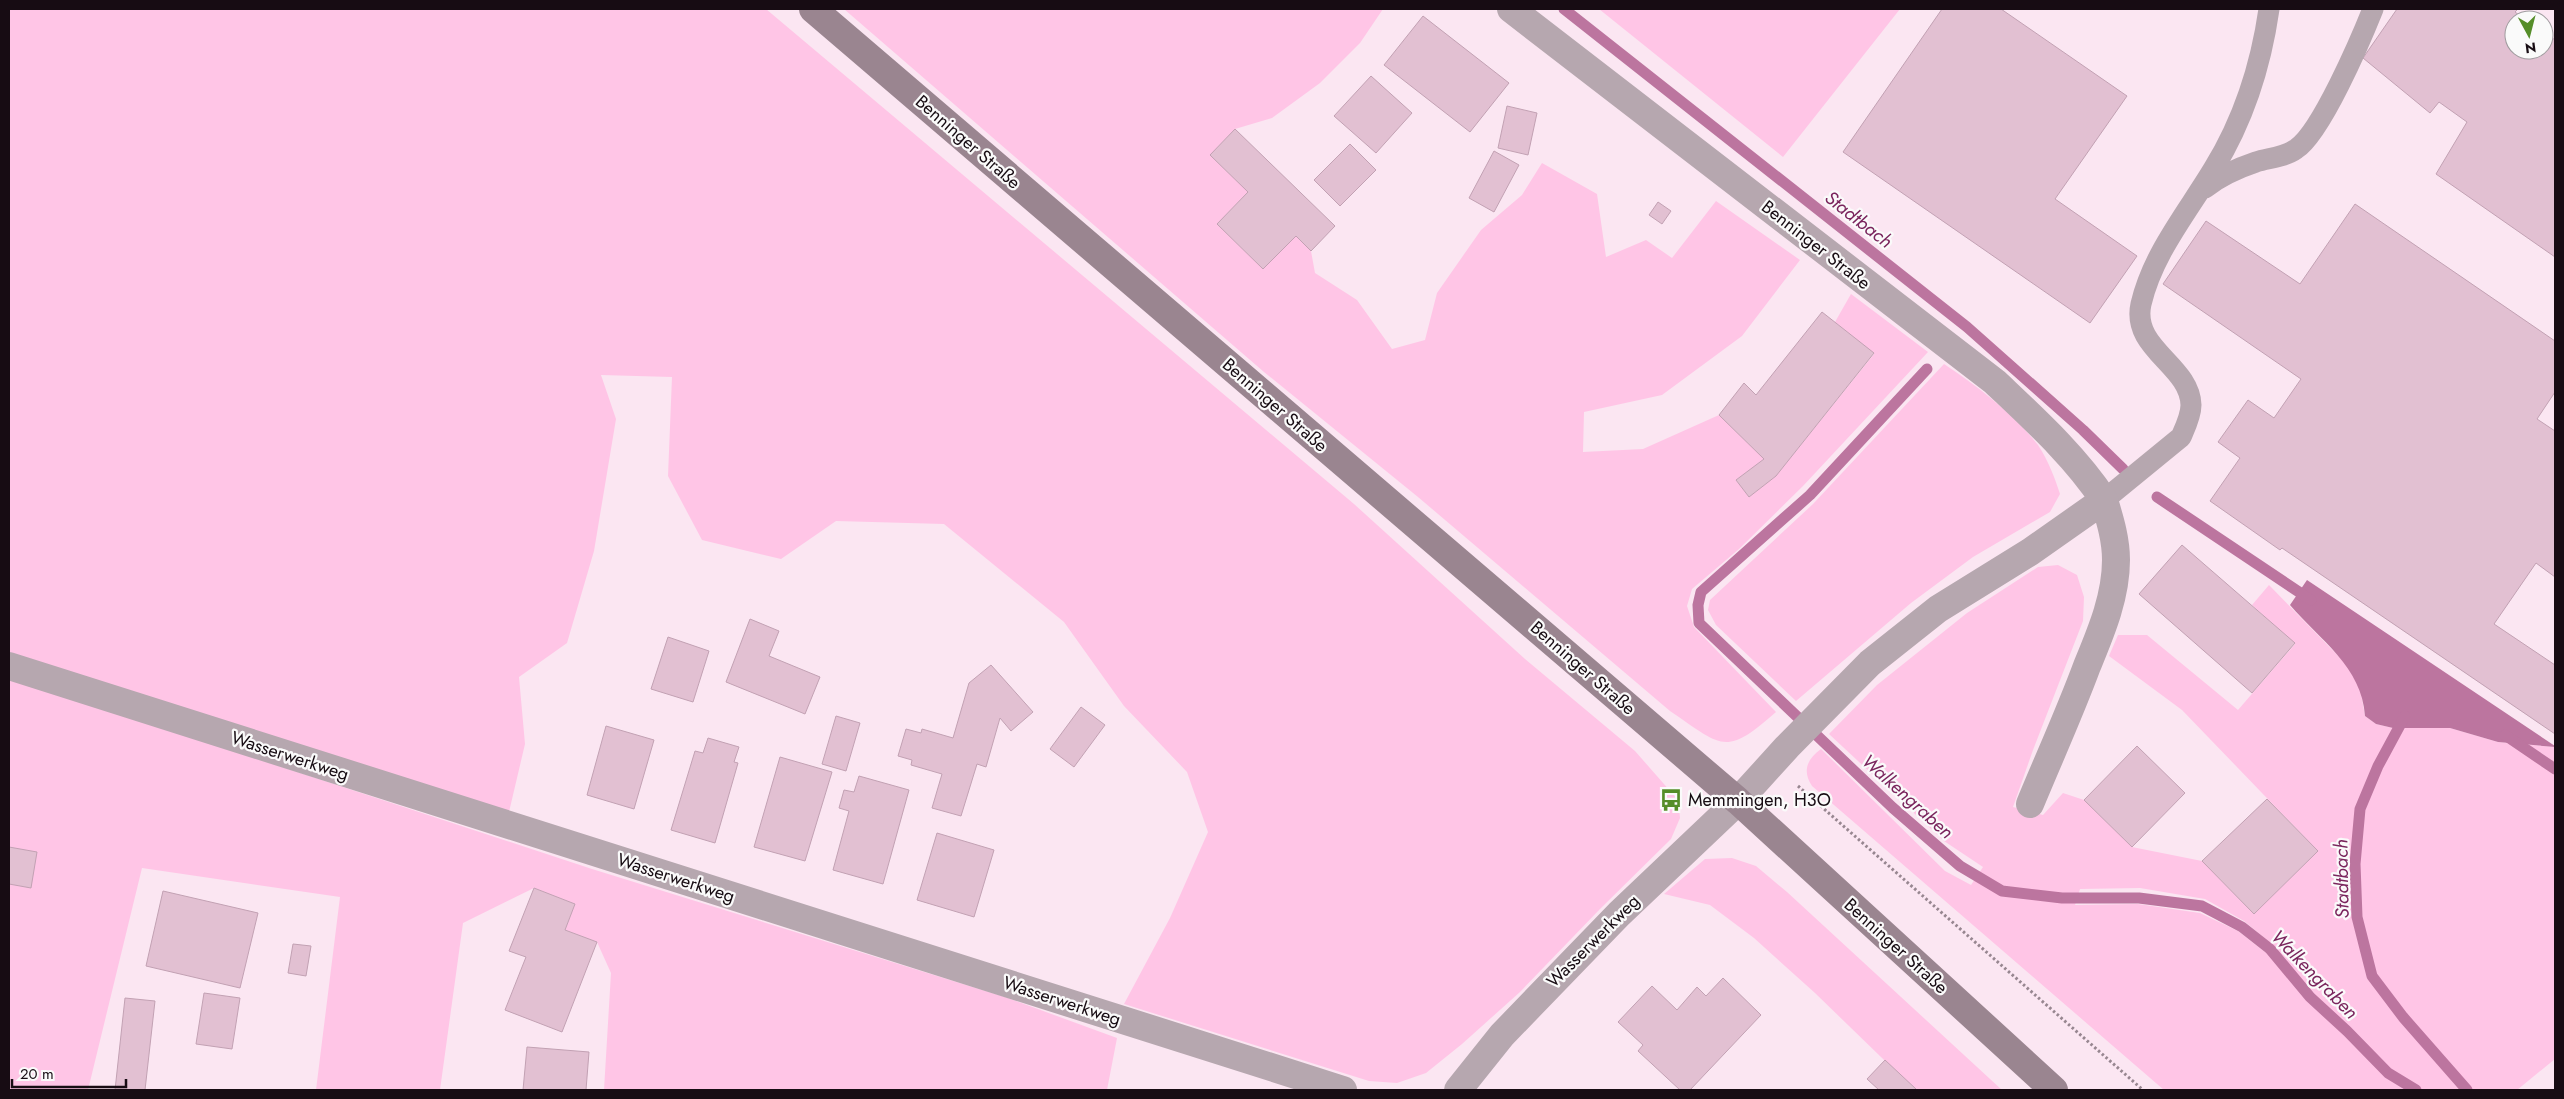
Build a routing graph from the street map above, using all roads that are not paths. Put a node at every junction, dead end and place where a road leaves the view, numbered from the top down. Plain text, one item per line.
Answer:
1 (813, 9) edge
2 (1511, 9) edge
3 (2269, 9) edge
4 (2373, 9) edge
5 (2199, 192) junction
6 (2104, 500) junction
7 (9, 666) edge
8 (1738, 801) junction
9 (2030, 804) dead end
10 (1344, 1090) edge
11 (1458, 1090) edge
12 (2054, 1090) edge

1 - 8 main road, Benninger Straße
2 - 6 street, Benninger Straße
3 - 5 lane
4 - 5 lane
5 - 6 lane
6 - 8 street
6 - 9 street, Benninger Straße
7 - 10 street, Wasserwerkweg
8 - 11 street, Wasserwerkweg
8 - 12 main road, Benninger Straße

